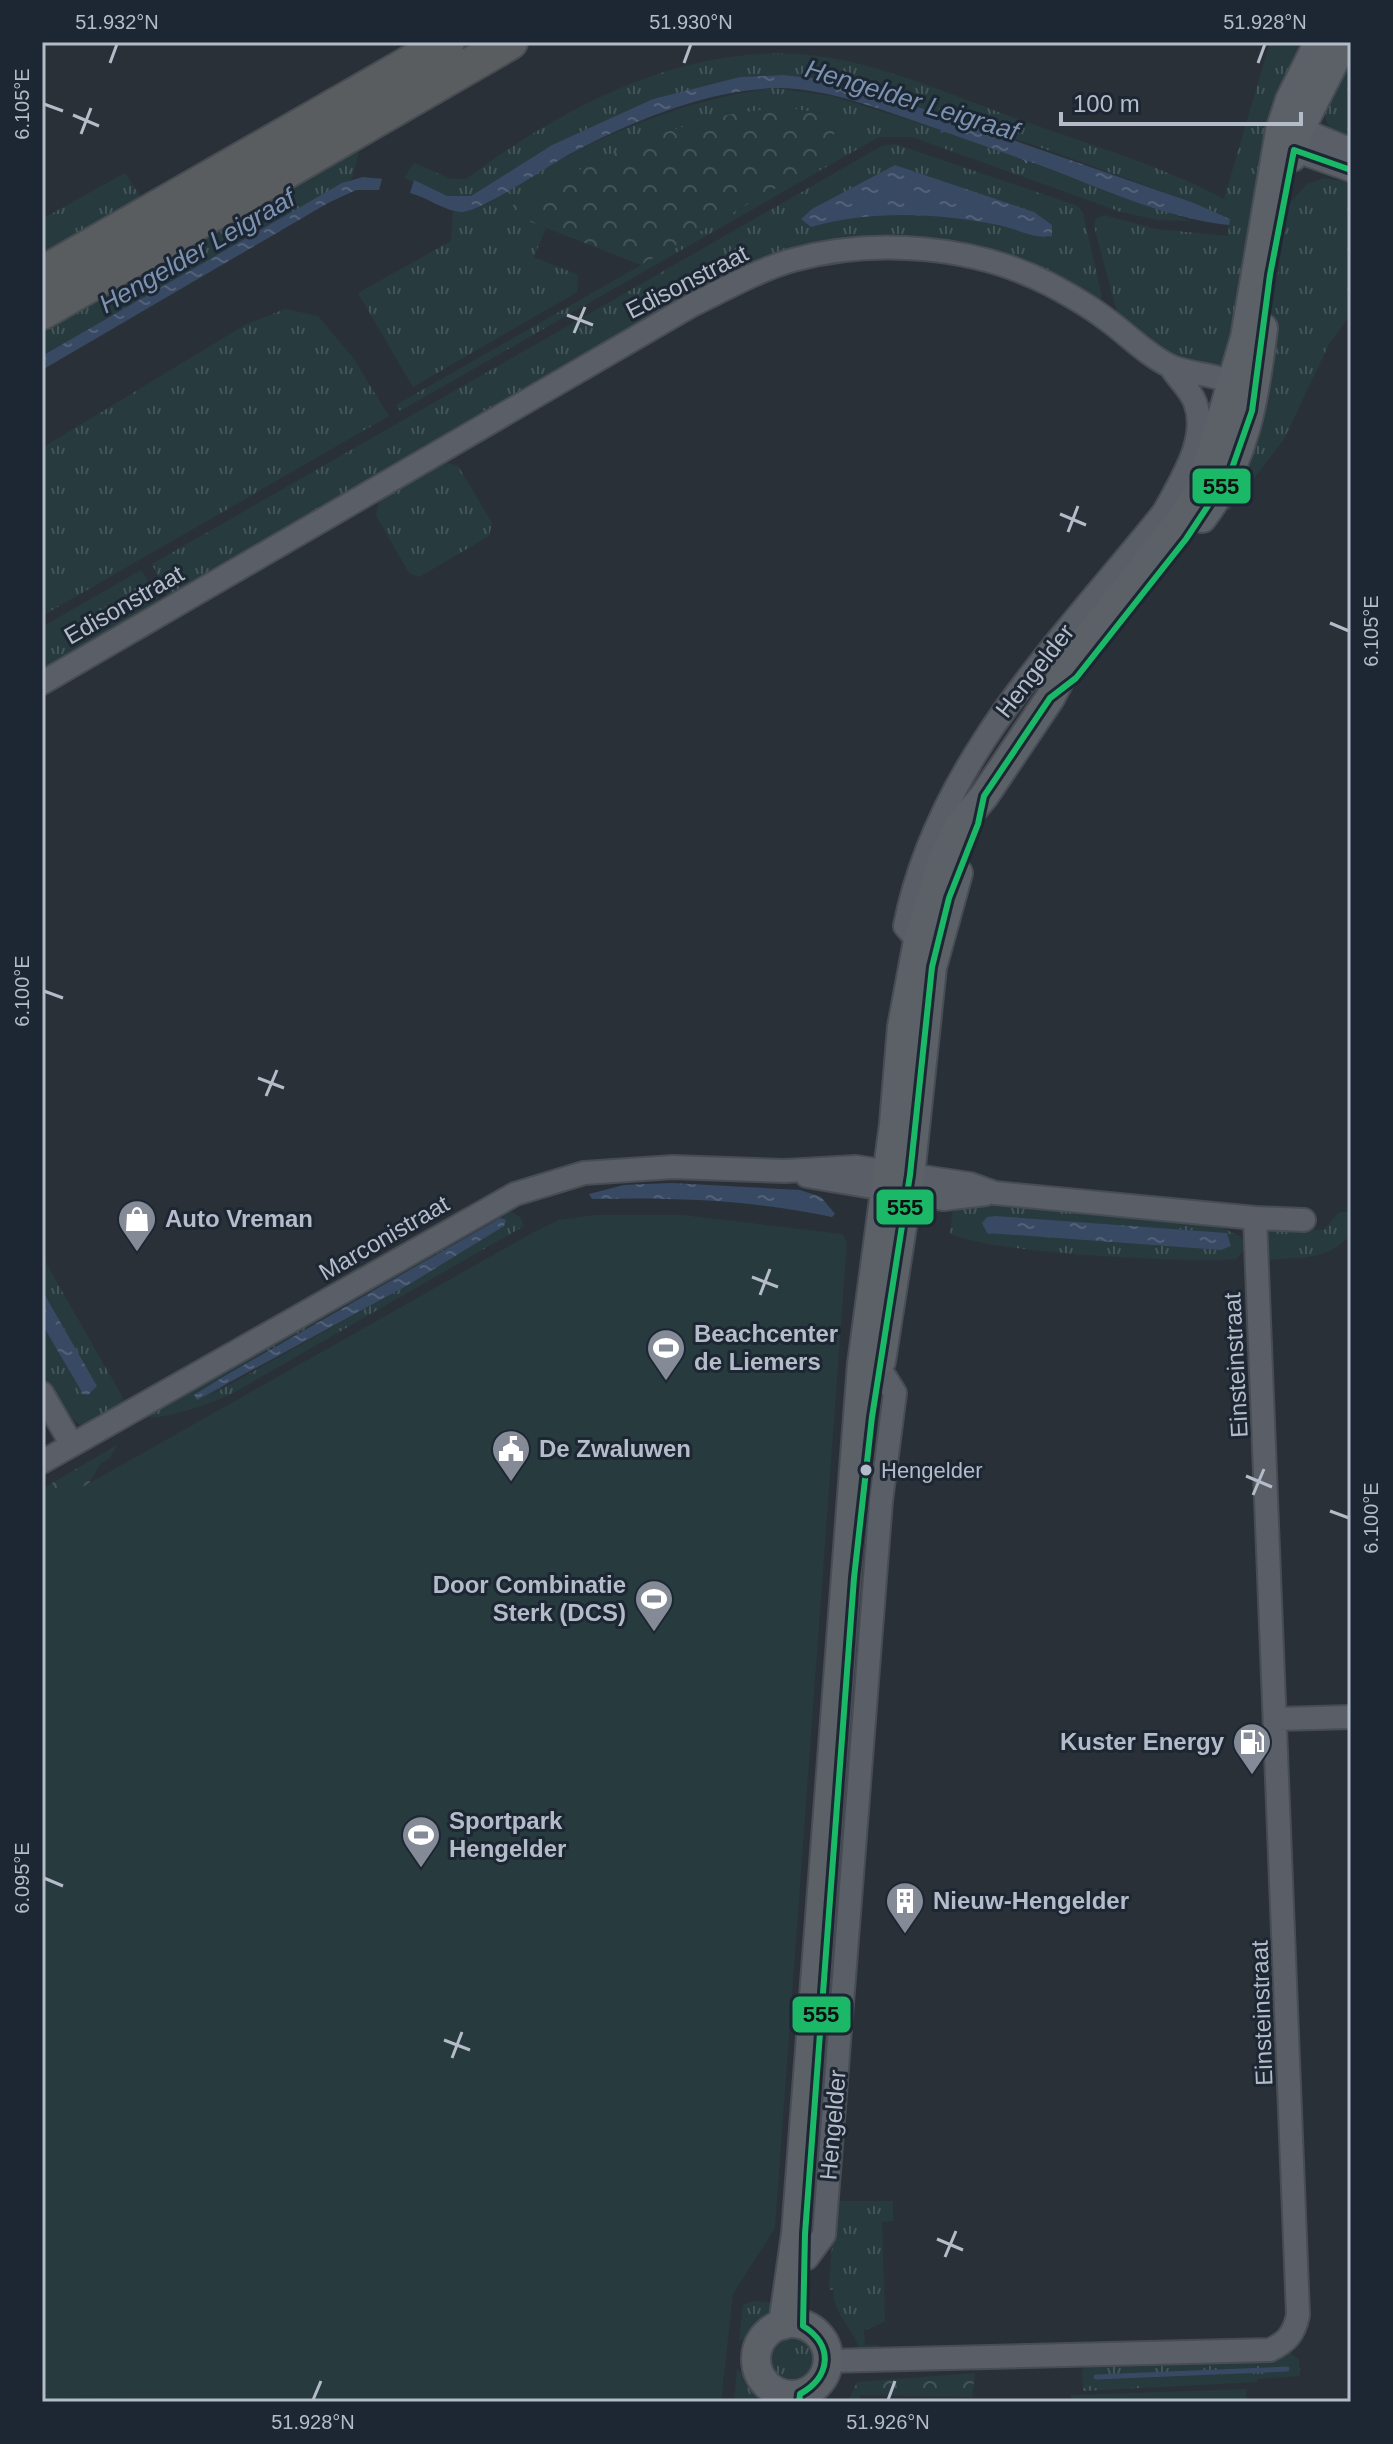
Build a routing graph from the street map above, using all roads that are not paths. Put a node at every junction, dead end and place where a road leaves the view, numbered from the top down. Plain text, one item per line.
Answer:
1 (447, 42) edge
2 (510, 42) edge
3 (1319, 42) edge
4 (1344, 42) edge
5 (1291, 137) junction
6 (1351, 150) edge
7 (1351, 170) edge
8 (42, 274) edge
9 (42, 312) edge
10 (1170, 366) junction
11 (1227, 381) junction
12 (1252, 411) junction
13 (1197, 415) junction
14 (42, 683) edge
15 (1050, 698) junction
16 (984, 796) junction
17 (918, 941) junction
18 (897, 1183) junction
19 (1255, 1218) junction
20 (1304, 1220) dead end
21 (42, 1393) edge
22 (72, 1445) junction
23 (42, 1462) edge
24 (1351, 1717) edge
25 (1277, 1719) junction
26 (793, 2325) junction
27 (828, 2361) junction
28 (789, 2398) edge

1 - 8 highway
2 - 9 highway
3 - 5 main road, Hengelder
4 - 5 main road, Hengelder
5 - 6 street
5 - 7 street
5 - 11 main road, Hengelder
5 - 12 main road, Hengelder
10 - 11 street, Edisonstraat
10 - 13 street
10 - 14 street, Edisonstraat
11 - 12 street
11 - 13 street, Hengelder
11 - 15 main road, Hengelder
12 - 15 main road, Hengelder
13 - 17 street, Hengelder
15 - 16 main road, Hengelder
16 - 17 main road, Hengelder
16 - 18 main road, Hengelder
17 - 18 main road, Hengelder
18 - 19 street
18 - 22 street, Marconistraat
18 - 26 main road, Hengelder
18 - 26 main road, Hengelder
19 - 20 street
19 - 25 street, Einsteinstraat
21 - 22 street
22 - 23 street, Marconistraat
24 - 25 street
25 - 27 street, Einsteinstraat
26 - 27 main road
26 - 28 main road
27 - 28 main road

